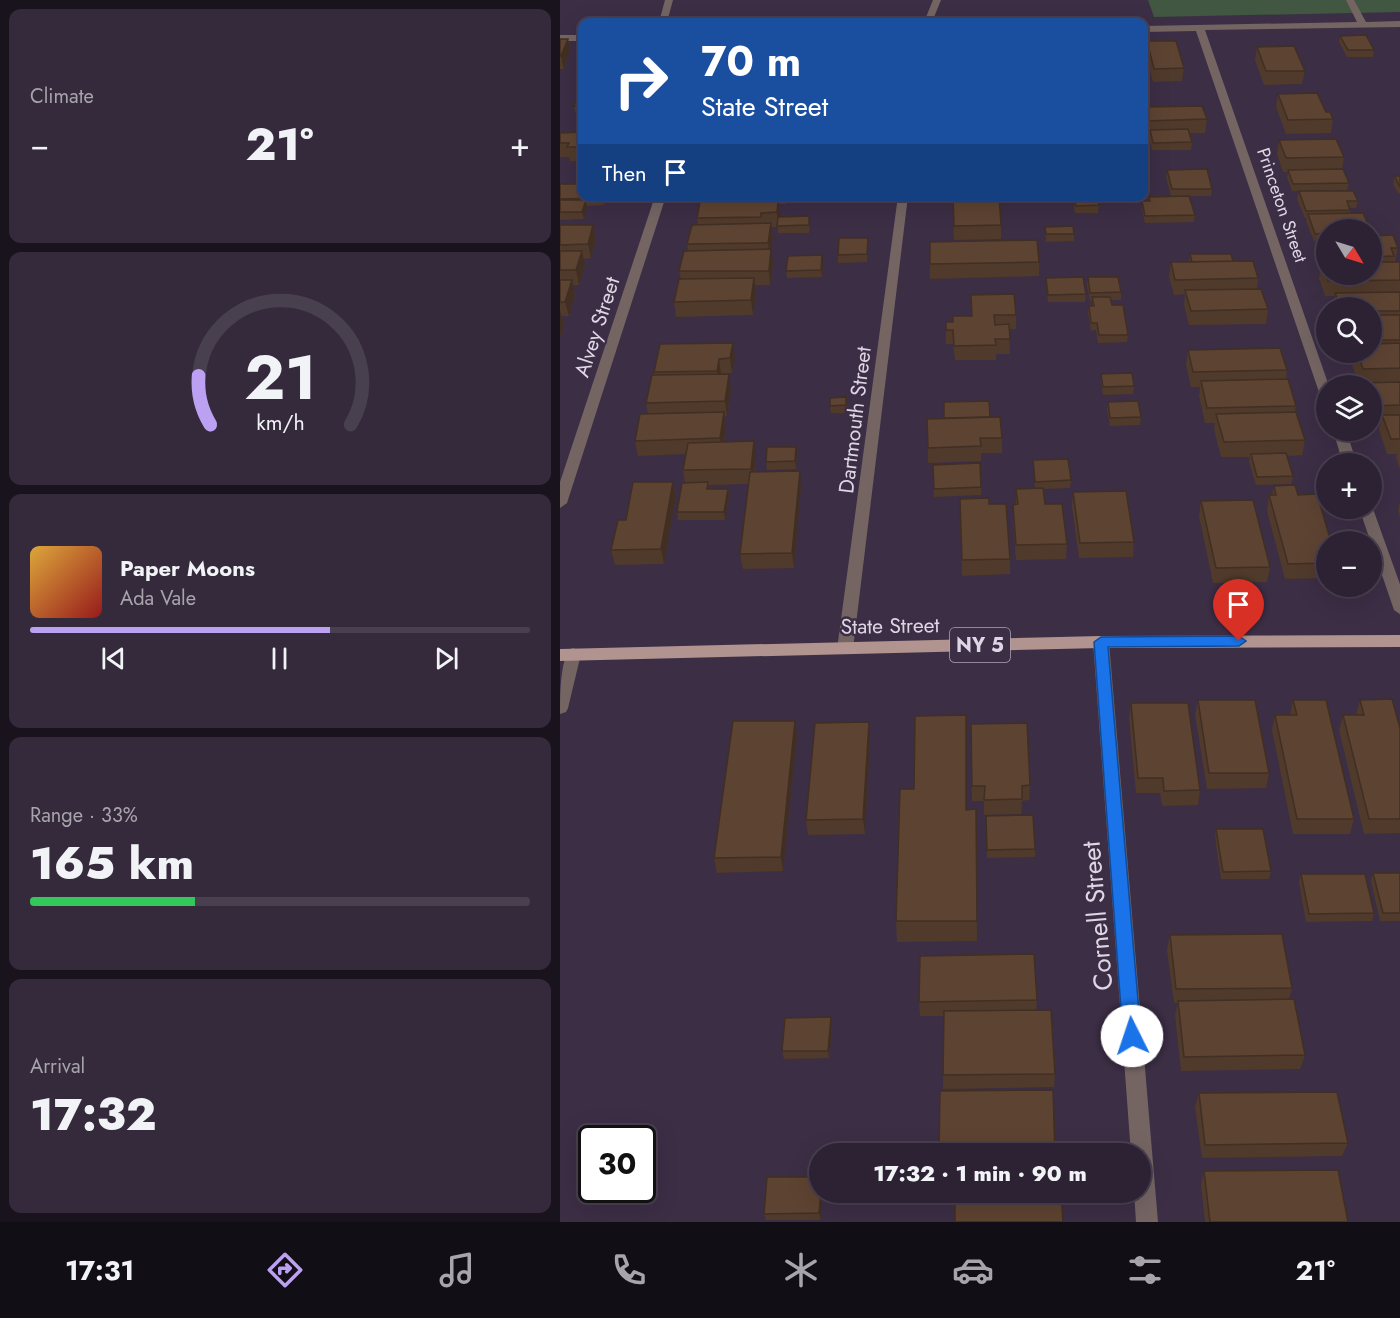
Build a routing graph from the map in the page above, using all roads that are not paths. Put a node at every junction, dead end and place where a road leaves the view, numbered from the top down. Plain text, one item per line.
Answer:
1 (669, 0) edge
2 (937, 0) edge
3 (1350, 0) edge
4 (665, 18) edge
5 (930, 18) edge
6 (1400, 24) edge
7 (1363, 25) junction
8 (1200, 28) junction
9 (1148, 29) edge
10 (560, 38) edge
11 (578, 38) edge
12 (659, 201) edge
13 (902, 201) edge
14 (1319, 375) edge
15 (560, 503) edge
16 (1370, 519) edge
17 (1400, 610) edge
18 (1400, 641) edge
19 (1101, 642) junction
20 (845, 649) junction
21 (567, 655) edge
22 (560, 708) edge
23 (1147, 1222) edge

1 - 4 street
2 - 5 street
3 - 7 street
6 - 7 street
7 - 8 street
8 - 9 street
8 - 14 street, Princeton Street
10 - 11 street
12 - 15 street, Alvey Street
13 - 20 street, Dartmouth Street
16 - 17 street
18 - 19 main road, State Street / NY 5
19 - 20 main road, State Street / NY 5
19 - 23 street, Cornell Street
20 - 21 main road, State Street / NY 5
21 - 22 street

